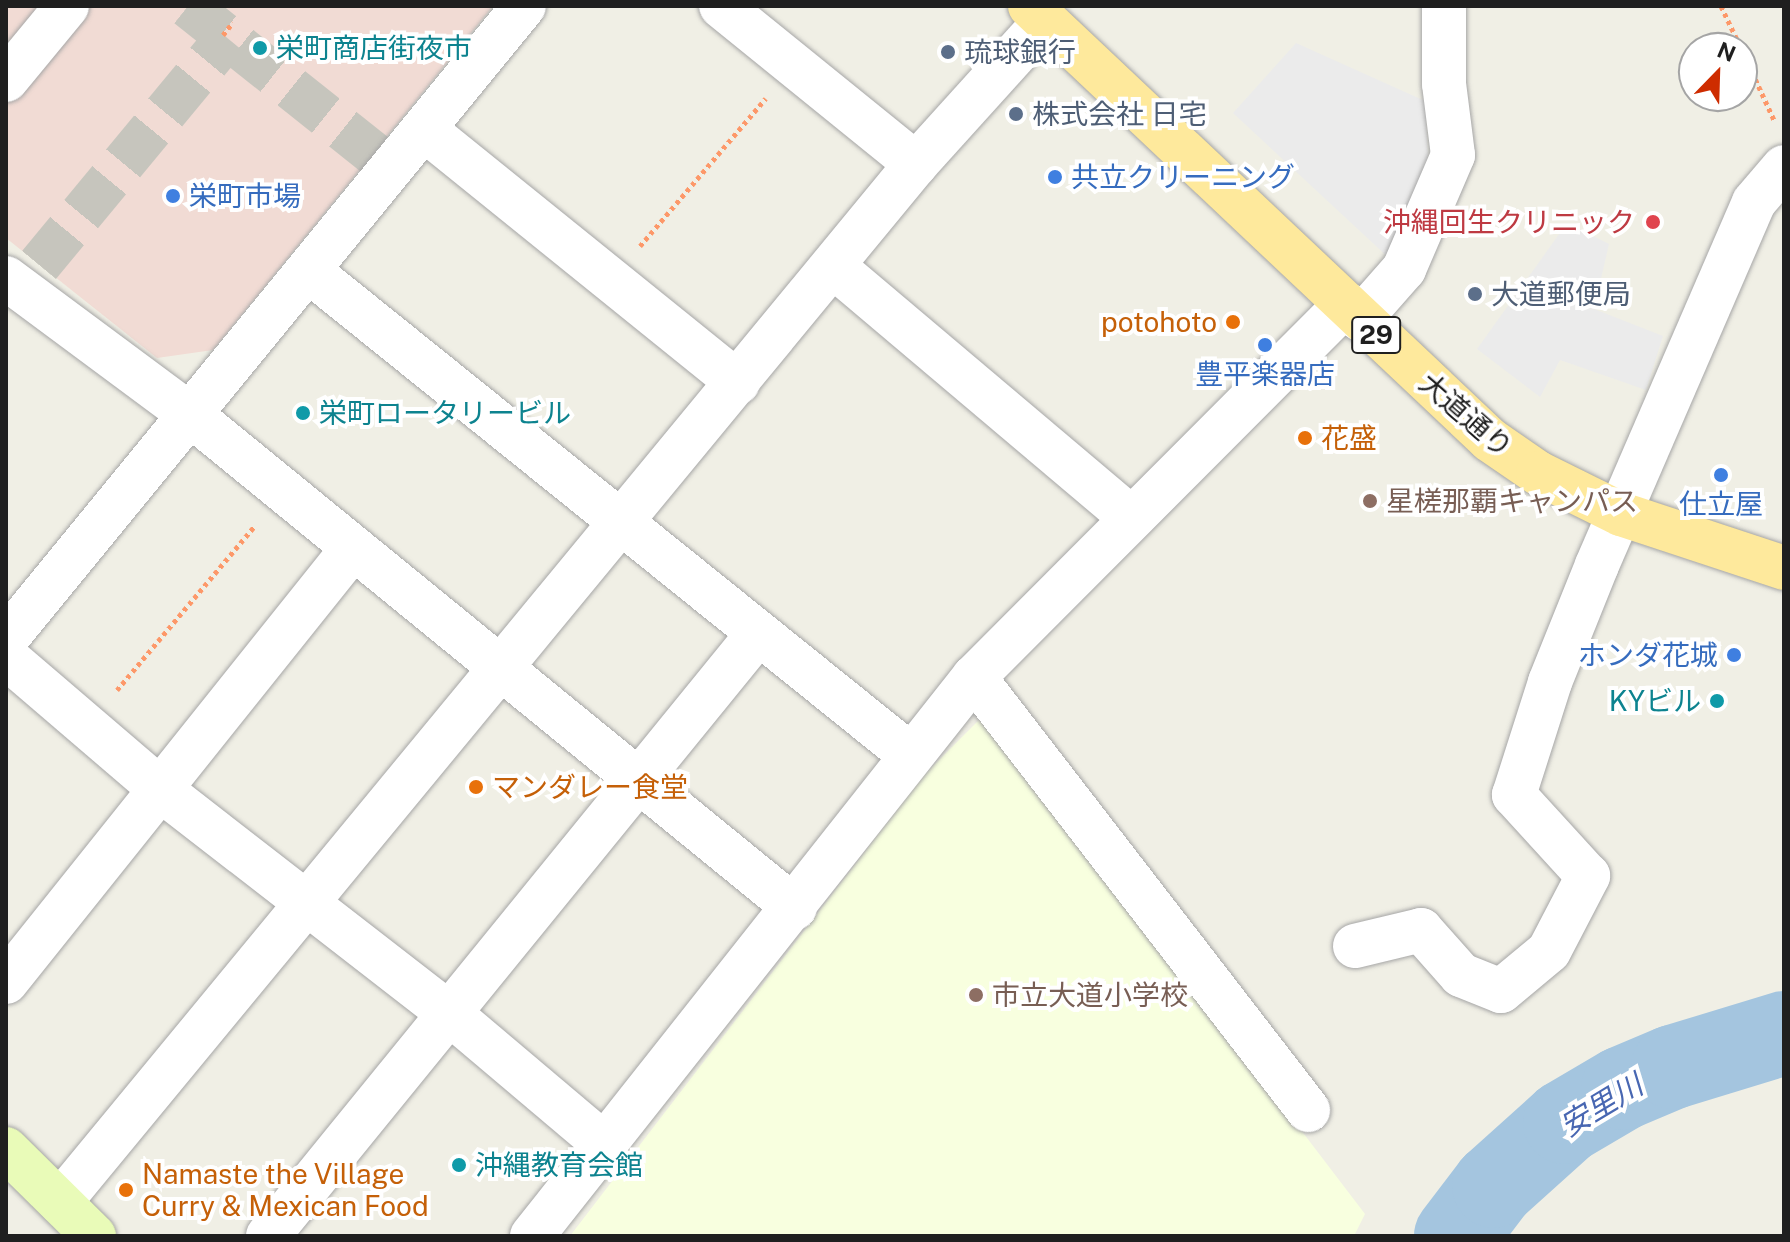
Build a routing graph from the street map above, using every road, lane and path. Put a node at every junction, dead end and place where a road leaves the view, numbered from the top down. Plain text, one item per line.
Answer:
1 (67, 6) edge
2 (524, 6) edge
3 (721, 6) edge
4 (1444, 6) edge
5 (1721, 6) edge
6 (1038, 13) edge
7 (233, 22) dead end
8 (1734, 32) edge
9 (223, 35) tunnel mouth
10 (794, 65) junction
11 (6, 80) edge
12 (1758, 90) edge
13 (425, 130) junction
14 (1781, 148) edge
15 (916, 164) junction
16 (833, 266) junction
17 (309, 271) junction
18 (611, 280) junction
19 (18, 285) edge
20 (1353, 312) junction
21 (738, 383) junction
22 (192, 416) junction
23 (283, 492) junction
24 (1621, 514) junction
25 (1130, 517) junction
26 (622, 524) junction
27 (353, 548) junction
28 (1784, 568) edge
29 (757, 635) junction
30 (6, 639) edge
31 (6, 657) edge
32 (501, 672) junction
33 (974, 677) junction
34 (87, 726) junction
35 (909, 754) junction
36 (639, 780) junction
37 (161, 790) junction
38 (308, 902) junction
39 (795, 908) junction
40 (1355, 946) dead end
41 (6, 982) edge
42 (449, 1013) junction
43 (1308, 1110) dead end
44 (604, 1144) junction
45 (6, 1149) edge
46 (60, 1202) junction
47 (94, 1236) edge
48 (268, 1236) edge
49 (532, 1236) edge

1 - 11 street
2 - 13 street
3 - 10 street
4 - 20 street
5 - 8 path
6 - 15 street
6 - 20 main road, 大道通り / 29
7 - 9 path
10 - 15 street
10 - 18 path
12 - 14 path
13 - 17 street
13 - 18 street
14 - 24 street
15 - 16 street
16 - 21 street
16 - 25 street
17 - 22 street
17 - 26 street
18 - 21 street
19 - 22 street
20 - 24 main road, 大道通り / 29
20 - 25 street
21 - 26 street
22 - 23 street
22 - 30 street
23 - 27 street
23 - 34 path
24 - 28 main road, 大道通り / 29
24 - 40 street
25 - 33 street
26 - 29 street
26 - 32 street
27 - 32 street
27 - 37 street
29 - 35 street
29 - 36 street
31 - 34 street
32 - 36 street
32 - 38 street
33 - 35 street
33 - 43 street
34 - 37 street
35 - 39 street
36 - 39 street
36 - 42 street
37 - 38 street
37 - 41 street
38 - 42 street
38 - 46 street
39 - 44 street
42 - 44 street
42 - 48 street
44 - 49 street
45 - 46 street
46 - 47 street

